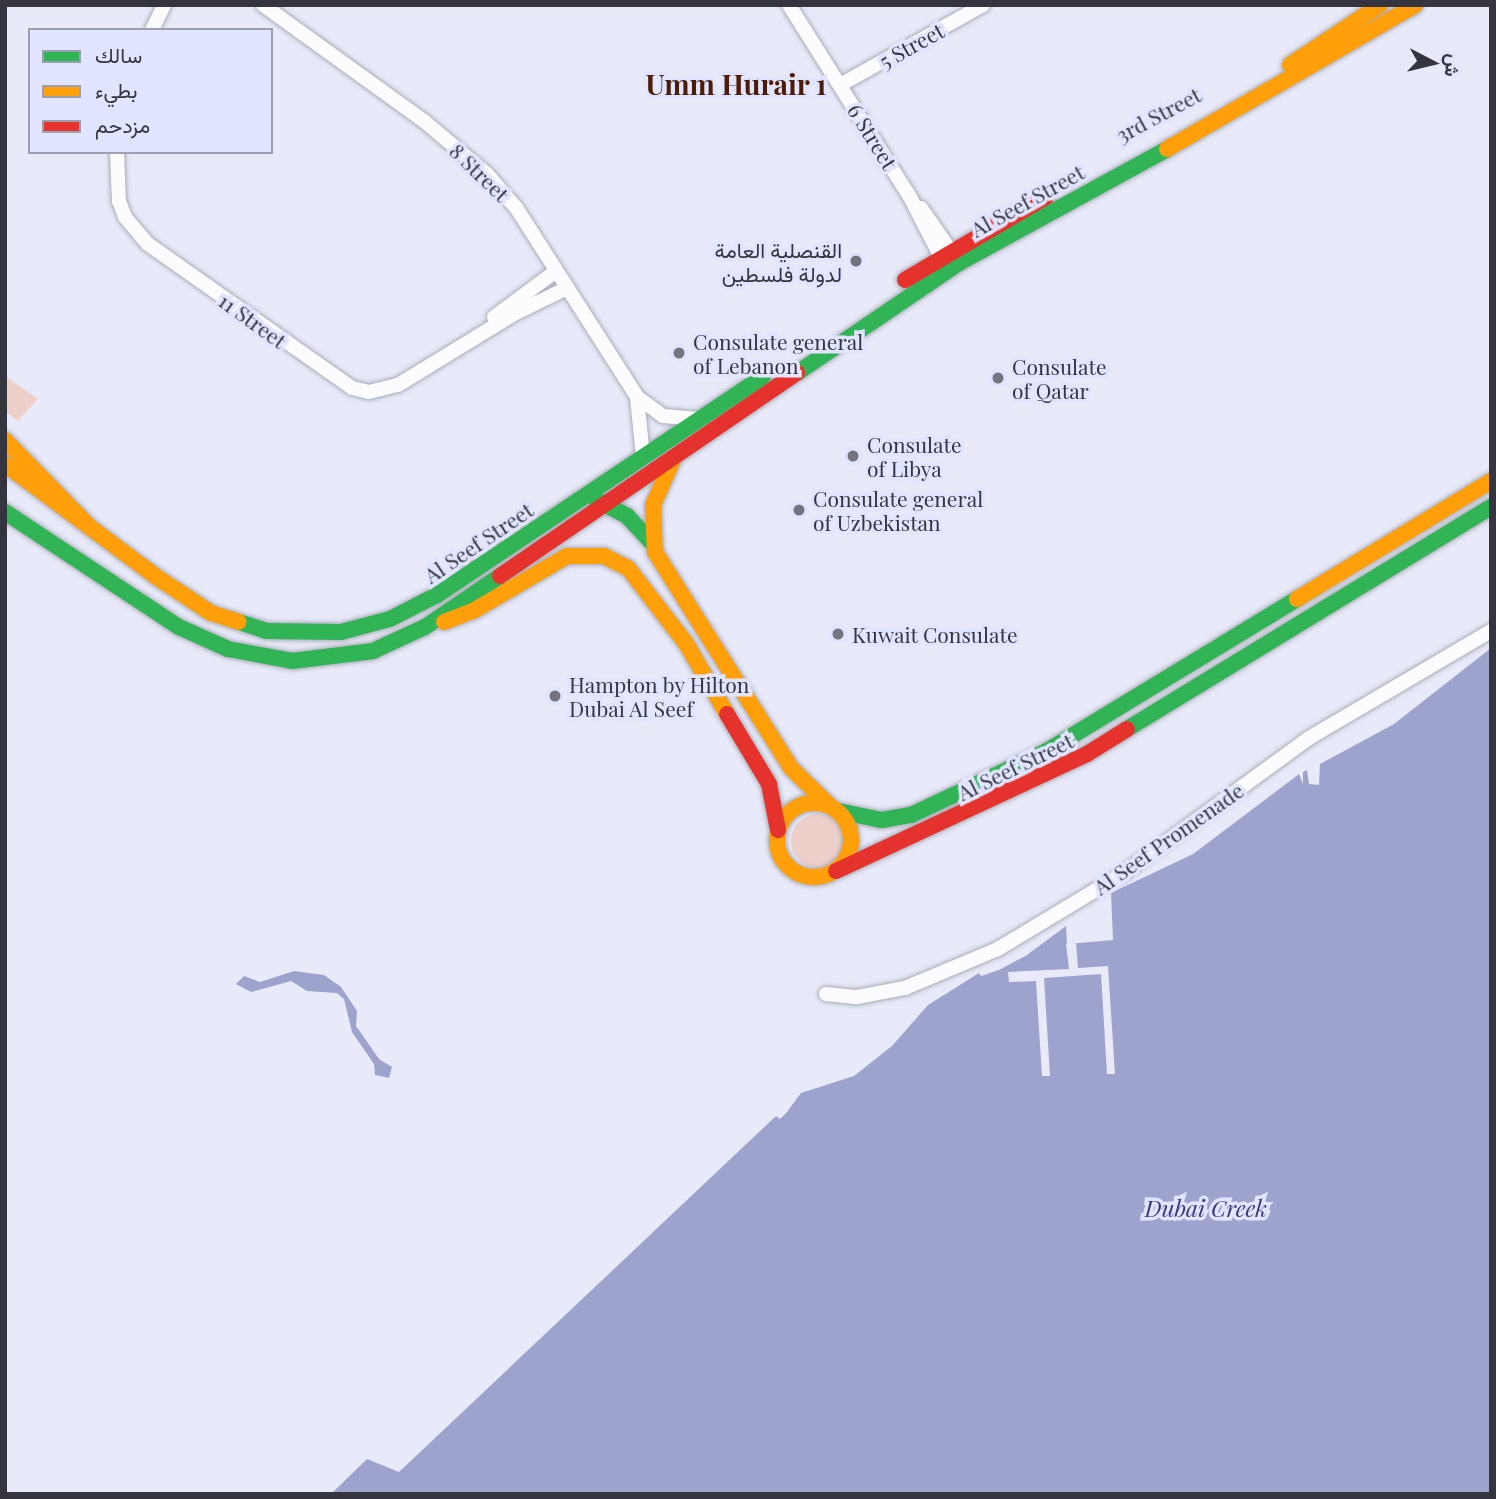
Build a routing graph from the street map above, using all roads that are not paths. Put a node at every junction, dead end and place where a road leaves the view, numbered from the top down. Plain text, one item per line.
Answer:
1 (164, 5) edge
2 (262, 5) edge
3 (789, 5) edge
4 (983, 5) edge
5 (1380, 5) edge
6 (1415, 5) edge
7 (153, 28) edge
8 (840, 85) junction
9 (117, 154) edge
10 (950, 260) junction
11 (556, 271) junction
12 (567, 288) junction
13 (453, 351) junction
14 (637, 397) junction
15 (700, 419) junction
16 (5, 440) edge
17 (643, 457) junction
18 (675, 458) junction
19 (5, 464) edge
20 (1491, 481) edge
21 (578, 499) junction
22 (605, 503) junction
23 (1491, 507) edge
24 (5, 512) edge
25 (5, 519) edge
26 (90, 527) junction
27 (33, 532) junction
28 (652, 542) junction
29 (425, 627) junction
30 (1491, 631) edge
31 (834, 808) junction
32 (778, 830) junction
33 (836, 871) junction
34 (826, 994) dead end

1 - 7 street
2 - 11 street, 8 Street
3 - 8 street, 6 Street
4 - 8 street, 5 Street
5 - 10 main road, 3rd Street
6 - 10 main road, Al Seef Street
8 - 10 street, 6 Street
9 - 13 street, 11 Street
10 - 15 main road, Al Seef Street
10 - 18 main road, Al Seef Street
11 - 12 street, 8 Street
11 - 13 street, 11 Street
12 - 13 street, 11 Street
12 - 14 street, 8 Street
14 - 15 street, 8 Street
14 - 17 street, 8 Street
15 - 17 main road, Al Seef Street
16 - 26 main road
17 - 21 main road, Al Seef Street
18 - 22 main road, Al Seef Street
18 - 28 main road
19 - 26 main road, Al Seef Street
20 - 31 main road, Al Seef Street
21 - 22 main road
21 - 26 main road, Al Seef Street
22 - 28 main road, Al Seef Street
22 - 29 main road, Al Seef Street
23 - 33 main road, Al Seef Street
24 - 27 main road, Al Seef Street
25 - 27 main road
27 - 29 main road, Al Seef Street
28 - 31 main road, Al Seef Street
29 - 32 main road, Al Seef Street
30 - 34 street, Al Seef Promenade
31 - 32 main road, Al Seef Street
31 - 33 main road, Al Seef Street
32 - 33 main road, Al Seef Street

